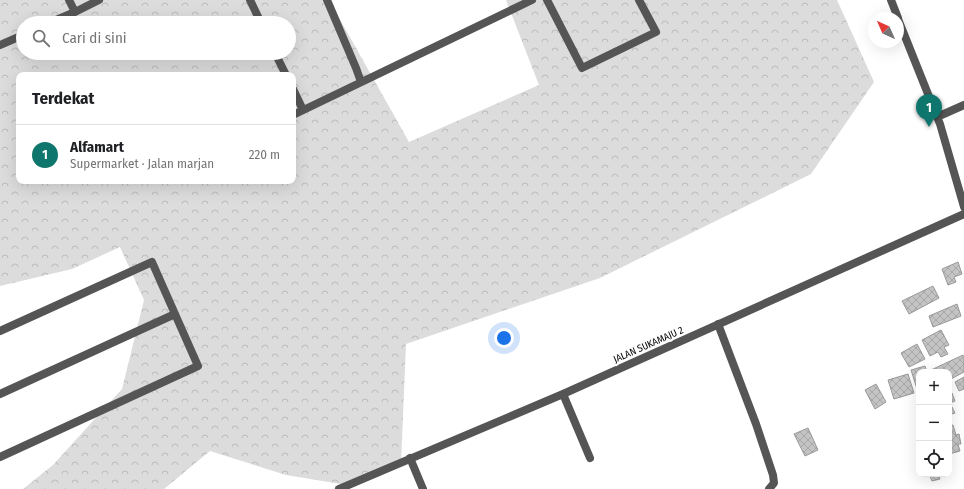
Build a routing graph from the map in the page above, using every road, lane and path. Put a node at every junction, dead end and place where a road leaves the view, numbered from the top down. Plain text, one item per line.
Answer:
1 (69, 0) edge
2 (99, 0) edge
3 (250, 0) edge
4 (326, 0) edge
5 (532, 0) edge
6 (548, 0) edge
7 (639, 0) edge
8 (890, 0) edge
9 (75, 12) junction
10 (895, 12) edge
11 (66, 16) edge
12 (258, 16) edge
13 (904, 33) edge
14 (16, 38) edge
15 (0, 45) edge
16 (278, 60) edge
17 (284, 72) edge
18 (362, 82) junction
19 (296, 95) edge
20 (964, 105) edge
21 (303, 110) junction
22 (296, 114) edge
23 (937, 117) junction
24 (964, 207) edge
25 (964, 214) edge
26 (175, 314) junction
27 (718, 324) junction
28 (0, 331) edge
29 (0, 394) edge
30 (564, 394) junction
31 (0, 457) edge
32 (410, 458) junction
33 (590, 458) dead end
34 (339, 489) edge
35 (423, 489) edge
36 (769, 489) edge

1 - 9 street
2 - 9 street
3 - 12 street
4 - 18 street
5 - 18 street
6 - 7 street
8 - 10 street
9 - 11 street
13 - 23 street
14 - 15 street
16 - 17 street
18 - 21 street
19 - 21 street
20 - 23 street
21 - 22 street
23 - 24 street
25 - 27 street, JALAN SUKAMAJU 2
26 - 28 street
26 - 29 street
26 - 31 street
27 - 30 street, JALAN SUKAMAJU 2
27 - 36 street
30 - 32 street, JALAN SUKAMAJU 2
30 - 33 street
32 - 34 street, JALAN SUKAMAJU 2
32 - 35 street

